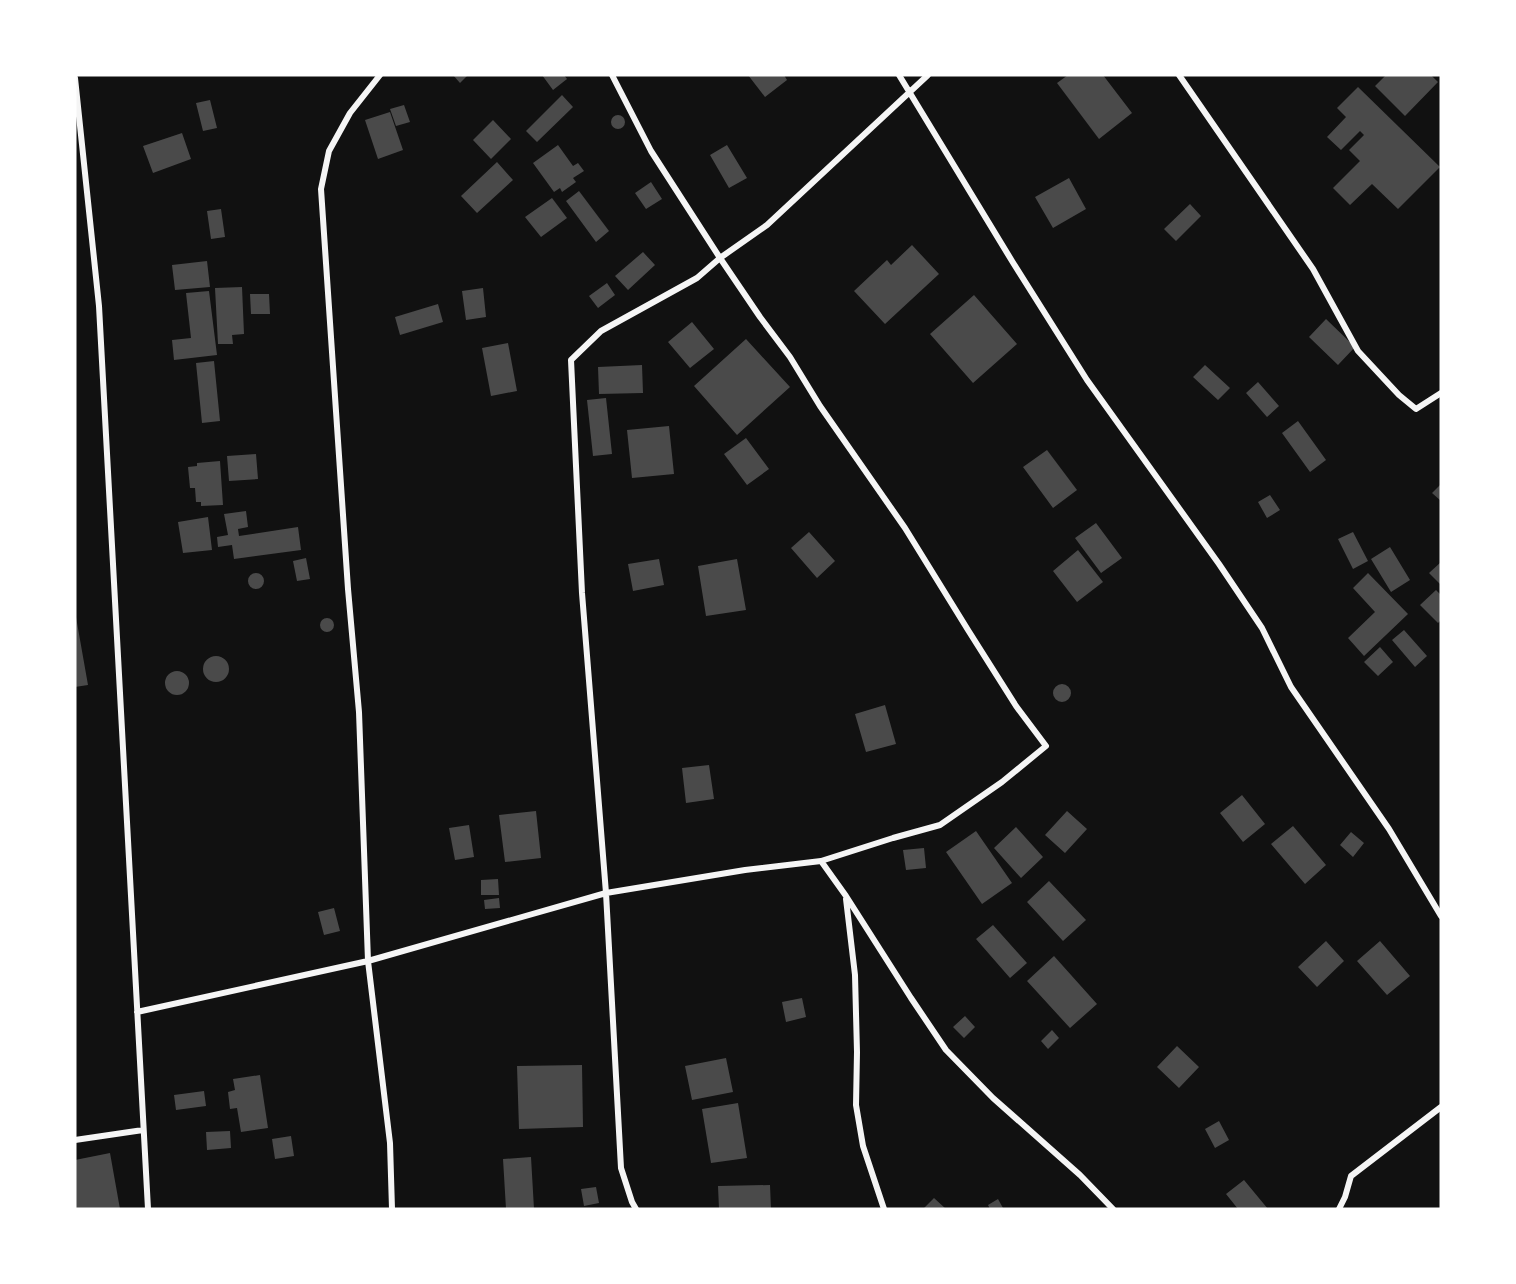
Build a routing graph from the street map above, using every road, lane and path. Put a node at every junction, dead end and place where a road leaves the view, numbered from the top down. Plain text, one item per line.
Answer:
1 (380, 75) edge
2 (612, 75) edge
3 (899, 75) edge
4 (927, 75) edge
5 (1179, 75) edge
6 (75, 78) edge
7 (910, 92) junction
8 (720, 258) junction
9 (1441, 393) edge
10 (821, 861) junction
11 (606, 893) junction
12 (846, 896) junction
13 (1441, 916) edge
14 (368, 961) junction
15 (137, 1012) junction
16 (1441, 1107) edge
17 (143, 1130) junction
18 (75, 1140) edge
19 (148, 1209) edge
20 (392, 1209) edge
21 (636, 1209) edge
22 (884, 1209) edge
23 (1113, 1209) edge
24 (1339, 1209) edge

1 - 14 street
2 - 8 street
3 - 7 street
4 - 7 street
5 - 9 street
6 - 15 street
7 - 8 street
7 - 13 street
8 - 10 street
8 - 11 street
10 - 11 street
10 - 12 street
11 - 14 street
11 - 21 street
12 - 22 street
12 - 23 street
14 - 15 street
14 - 20 street
15 - 17 street
16 - 24 street
17 - 18 street
17 - 19 street

